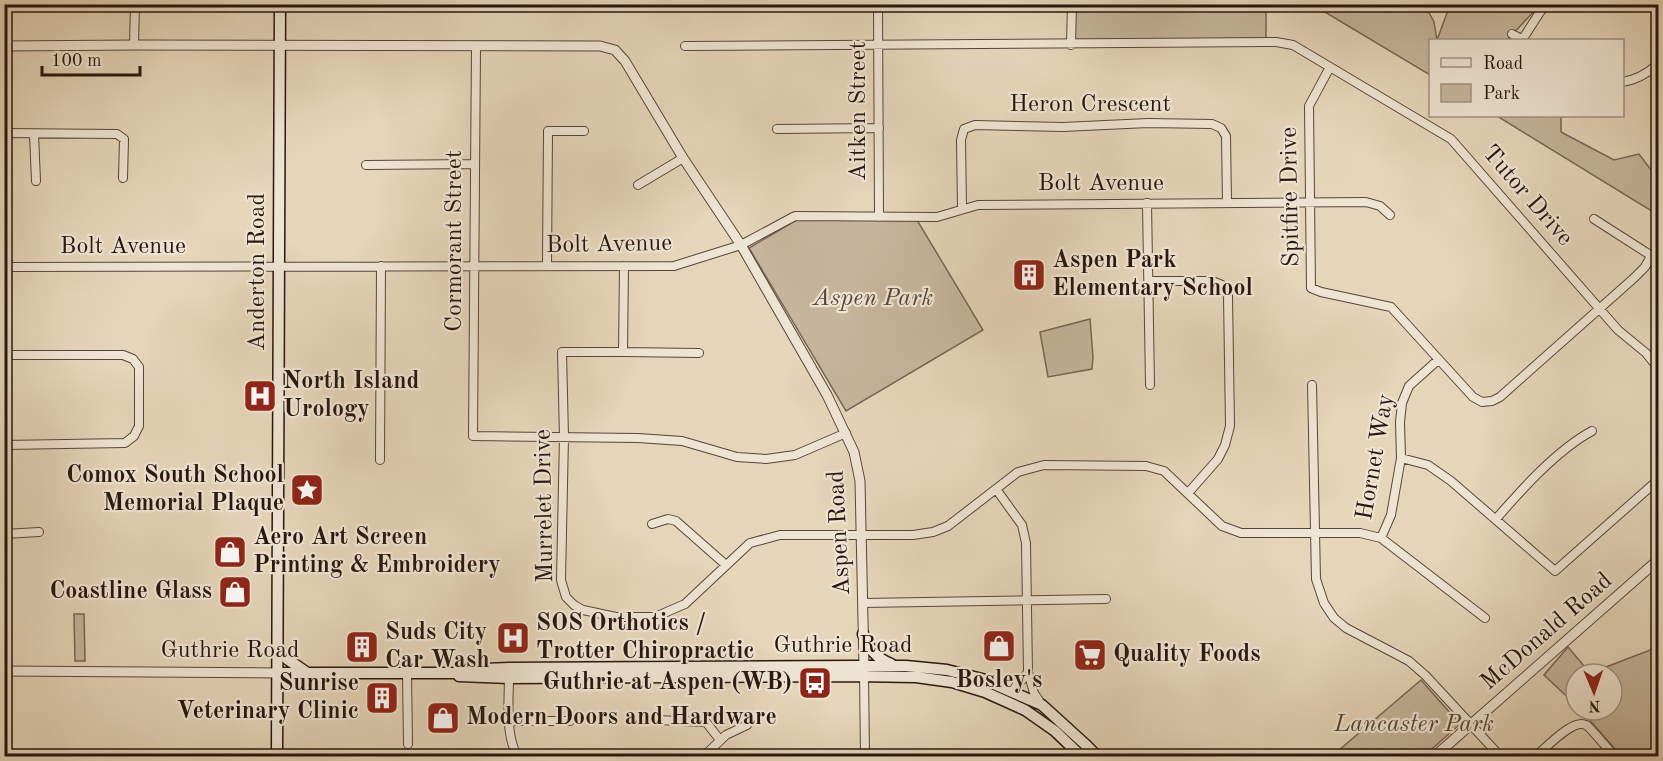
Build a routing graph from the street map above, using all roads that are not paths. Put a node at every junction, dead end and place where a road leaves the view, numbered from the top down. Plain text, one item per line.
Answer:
1 (135, 4) edge
2 (280, 4) edge
3 (878, 4) edge
4 (1072, 4) edge
5 (1548, 4) edge
6 (1512, 34) dead end
7 (1520, 39) edge
8 (1523, 39) edge
9 (134, 45) junction
10 (280, 45) junction
11 (1071, 45) junction
12 (4, 46) edge
13 (476, 46) junction
14 (685, 46) dead end
15 (878, 46) junction
16 (1659, 64) edge
17 (1330, 67) junction
18 (1624, 82) edge
19 (879, 128) junction
20 (777, 129) dead end
21 (584, 130) dead end
22 (4, 133) edge
23 (34, 134) junction
24 (683, 158) junction
25 (475, 164) junction
26 (366, 165) dead end
27 (123, 178) dead end
28 (36, 181) dead end
29 (638, 184) dead end
30 (1310, 202) junction
31 (1147, 203) junction
32 (1227, 203) junction
33 (962, 209) junction
34 (1390, 215) dead end
35 (879, 217) junction
36 (1594, 219) dead end
37 (741, 245) junction
38 (1655, 258) edge
39 (381, 266) junction
40 (474, 266) junction
41 (547, 266) junction
42 (624, 266) junction
43 (4, 267) edge
44 (279, 267) junction
45 (1149, 281) junction
46 (1600, 309) junction
47 (623, 351) junction
48 (699, 354) dead end
49 (4, 355) edge
50 (1438, 360) junction
51 (1659, 368) edge
52 (1312, 385) dead end
53 (1150, 386) dead end
54 (1592, 431) dead end
55 (846, 433) junction
56 (564, 437) junction
57 (4, 445) edge
58 (1401, 458) junction
59 (380, 460) dead end
60 (1659, 480) edge
61 (996, 489) junction
62 (1188, 493) junction
63 (1496, 519) junction
64 (652, 524) dead end
65 (39, 532) dead end
66 (1315, 533) junction
67 (4, 534) edge
68 (862, 535) junction
69 (1381, 538) junction
70 (1659, 560) edge
71 (726, 565) junction
72 (1106, 599) dead end
73 (1028, 600) junction
74 (863, 603) junction
75 (1485, 618) dead end
76 (863, 634) junction
77 (277, 646) junction
78 (897, 666) junction
79 (864, 671) junction
80 (4, 672) edge
81 (1028, 672) junction
82 (277, 673) junction
83 (306, 673) junction
84 (407, 673) junction
85 (509, 673) junction
86 (996, 684) junction
87 (1042, 705) junction
88 (655, 720) dead end
89 (509, 721) junction
90 (570, 721) dead end
91 (747, 725) dead end
92 (1471, 725) junction
93 (720, 740) junction
94 (408, 744) dead end
95 (277, 756) edge
96 (517, 756) edge
97 (707, 756) edge
98 (865, 756) edge
99 (1081, 756) edge
100 (1096, 756) edge
101 (1435, 756) edge
102 (1500, 756) edge
103 (1536, 756) edge
104 (1615, 756) edge

1 - 9 street
2 - 10 main road, Anderton Road
3 - 15 street, Aitken Street
4 - 11 street
5 - 8 street
6 - 7 street
9 - 10 street
9 - 12 street
10 - 13 street
10 - 44 main road, Anderton Road
11 - 15 street
11 - 17 street, Tutor Drive
13 - 24 street, Aspen Road
13 - 25 street, Cormorant Street
14 - 15 street
15 - 19 street, Aitken Street
16 - 18 street
17 - 30 street, Spitfire Drive
17 - 46 street, Tutor Drive
19 - 20 street
19 - 35 street, Aitken Street
21 - 41 street
22 - 23 street
23 - 27 street
23 - 28 street
24 - 29 street
24 - 37 street, Aspen Road
25 - 26 street
25 - 40 street, Cormorant Street
30 - 32 street, Bolt Avenue
30 - 34 street, Bolt Avenue
30 - 50 street, Spitfire Drive
31 - 32 street, Bolt Avenue
31 - 33 street, Bolt Avenue
31 - 45 street
32 - 33 street, Heron Crescent
33 - 35 street, Bolt Avenue
35 - 37 street, Bolt Avenue
36 - 38 street
37 - 42 street, Bolt Avenue
37 - 55 street, Aspen Road
38 - 46 street, Spitfire Drive
39 - 40 street, Bolt Avenue
39 - 44 street, Bolt Avenue
39 - 59 street
40 - 41 street, Bolt Avenue
40 - 56 street, Cormorant Street
41 - 42 street, Bolt Avenue
42 - 47 street
43 - 44 street, Bolt Avenue
44 - 77 main road, Anderton Road
45 - 53 street
45 - 62 street
46 - 50 street, Spitfire Drive
46 - 51 street, Tutor Drive
47 - 48 street
47 - 56 street, Murrelet Drive
49 - 57 street
50 - 58 street, Hornet Way
52 - 66 street
54 - 63 street
55 - 56 street
55 - 68 street, Aspen Road
56 - 71 street, Murrelet Drive
58 - 63 street
58 - 69 street, Hornet Way
60 - 63 street
61 - 62 street, Murrelet Drive
61 - 68 street, Murrelet Drive
61 - 73 street
62 - 66 street, Murrelet Drive
64 - 71 street
65 - 67 street
66 - 69 street, Murrelet Drive
66 - 92 street
68 - 71 street, Murrelet Drive
68 - 74 street, Aspen Road
69 - 75 street
70 - 92 street, McDonald Road
72 - 73 street
73 - 74 street
73 - 81 street
74 - 76 street, Aspen Road
76 - 78 main road
76 - 79 street, Aspen Road
77 - 82 main road, Anderton Road
77 - 83 main road
78 - 79 main road, Guthrie Road
78 - 86 main road, Guthrie Road
79 - 85 main road, Guthrie Road
79 - 98 street, Aspen Road
79 - 99 main road, Guthrie Road
80 - 82 street, Guthrie Road
81 - 86 street
81 - 87 street
82 - 83 main road, Guthrie Road
82 - 95 main road, Anderton Road
83 - 84 main road, Guthrie Road
84 - 85 main road, Guthrie Road
84 - 94 street
85 - 89 street
86 - 87 main road, Guthrie Road
87 - 100 main road, Guthrie Road
88 - 93 street
89 - 90 street
89 - 96 street
91 - 93 street
92 - 101 street, McDonald Road
92 - 102 street
93 - 97 street
103 - 104 street

